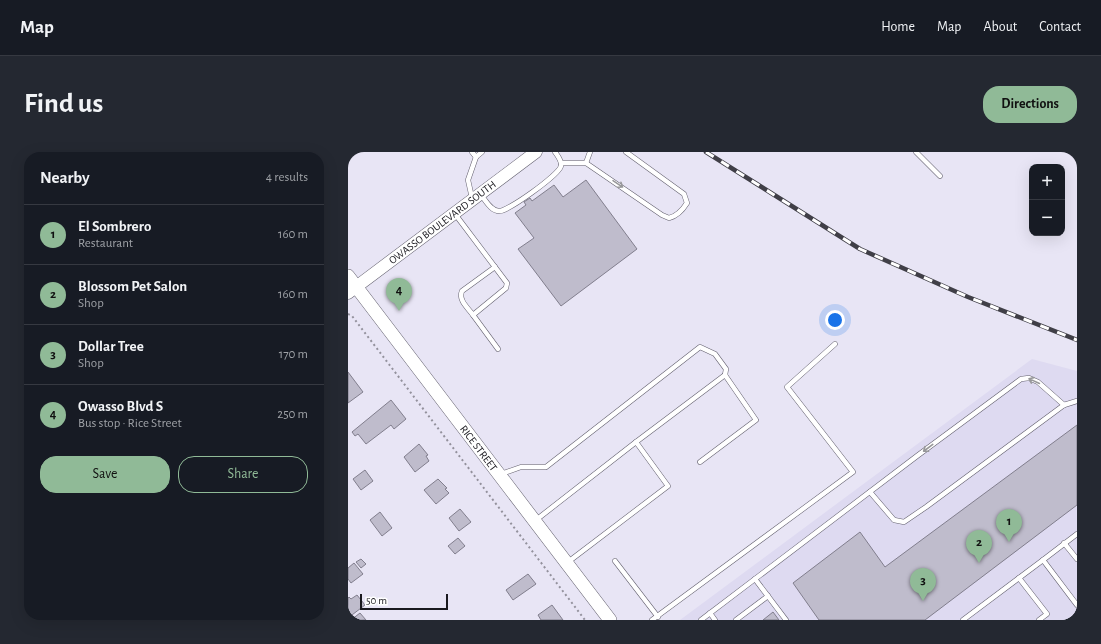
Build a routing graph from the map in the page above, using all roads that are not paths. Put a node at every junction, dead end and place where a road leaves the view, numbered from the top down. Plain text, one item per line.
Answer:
1 (472, 152) edge
2 (482, 152) edge
3 (555, 152) edge
4 (590, 152) edge
5 (626, 152) edge
6 (916, 152) edge
7 (533, 153) edge
8 (476, 157) junction
9 (561, 163) junction
10 (586, 163) junction
11 (940, 176) dead end
12 (476, 196) junction
13 (454, 213) junction
14 (495, 267) junction
15 (348, 276) edge
16 (352, 290) edge
17 (473, 315) junction
18 (834, 344) dead end
19 (498, 349) dead end
20 (725, 375) junction
21 (1077, 401) edge
22 (1064, 405) junction
23 (636, 442) junction
24 (700, 462) dead end
25 (499, 474) junction
26 (870, 492) junction
27 (534, 520) junction
28 (1077, 534) edge
29 (1064, 543) junction
30 (1077, 559) edge
31 (1043, 560) junction
32 (615, 561) dead end
33 (566, 562) junction
34 (1019, 578) junction
35 (755, 579) junction
36 (768, 596) junction
37 (1077, 605) edge
38 (710, 614) junction
39 (658, 617) junction
40 (610, 620) edge
41 (652, 620) edge
42 (701, 620) edge
43 (715, 620) edge
44 (736, 620) edge
45 (786, 620) edge
46 (963, 620) edge
47 (1039, 620) edge

1 - 8 lane
2 - 8 lane
3 - 9 lane
4 - 10 lane
10 -> 5 lane
6 - 11 lane
7 - 12 street, OWASSO BOULEVARD SOUTH
8 - 12 lane
9 - 10 lane
9 - 12 lane
12 - 13 street, OWASSO BOULEVARD SOUTH
13 - 14 lane
13 - 16 street, OWASSO BOULEVARD SOUTH
14 - 17 lane
14 - 17 lane
15 - 16 main road, RICE STREET
16 - 25 main road, RICE STREET
17 - 19 lane
18 - 39 lane
20 - 23 lane
20 - 24 lane
20 - 25 lane
21 - 22 lane
22 -> 26 lane
22 - 26 lane
23 - 27 lane
23 - 33 lane
25 - 27 main road, RICE STREET
26 - 35 lane
27 - 33 main road, RICE STREET
28 - 29 lane
29 - 30 lane
29 - 31 lane
31 - 34 lane
31 - 37 lane
32 - 39 lane
33 - 40 main road, RICE STREET
34 - 46 lane
34 - 47 lane
35 - 36 lane
35 - 38 lane
36 - 44 lane
36 - 45 lane
38 - 42 lane
38 - 43 lane
39 - 41 lane

